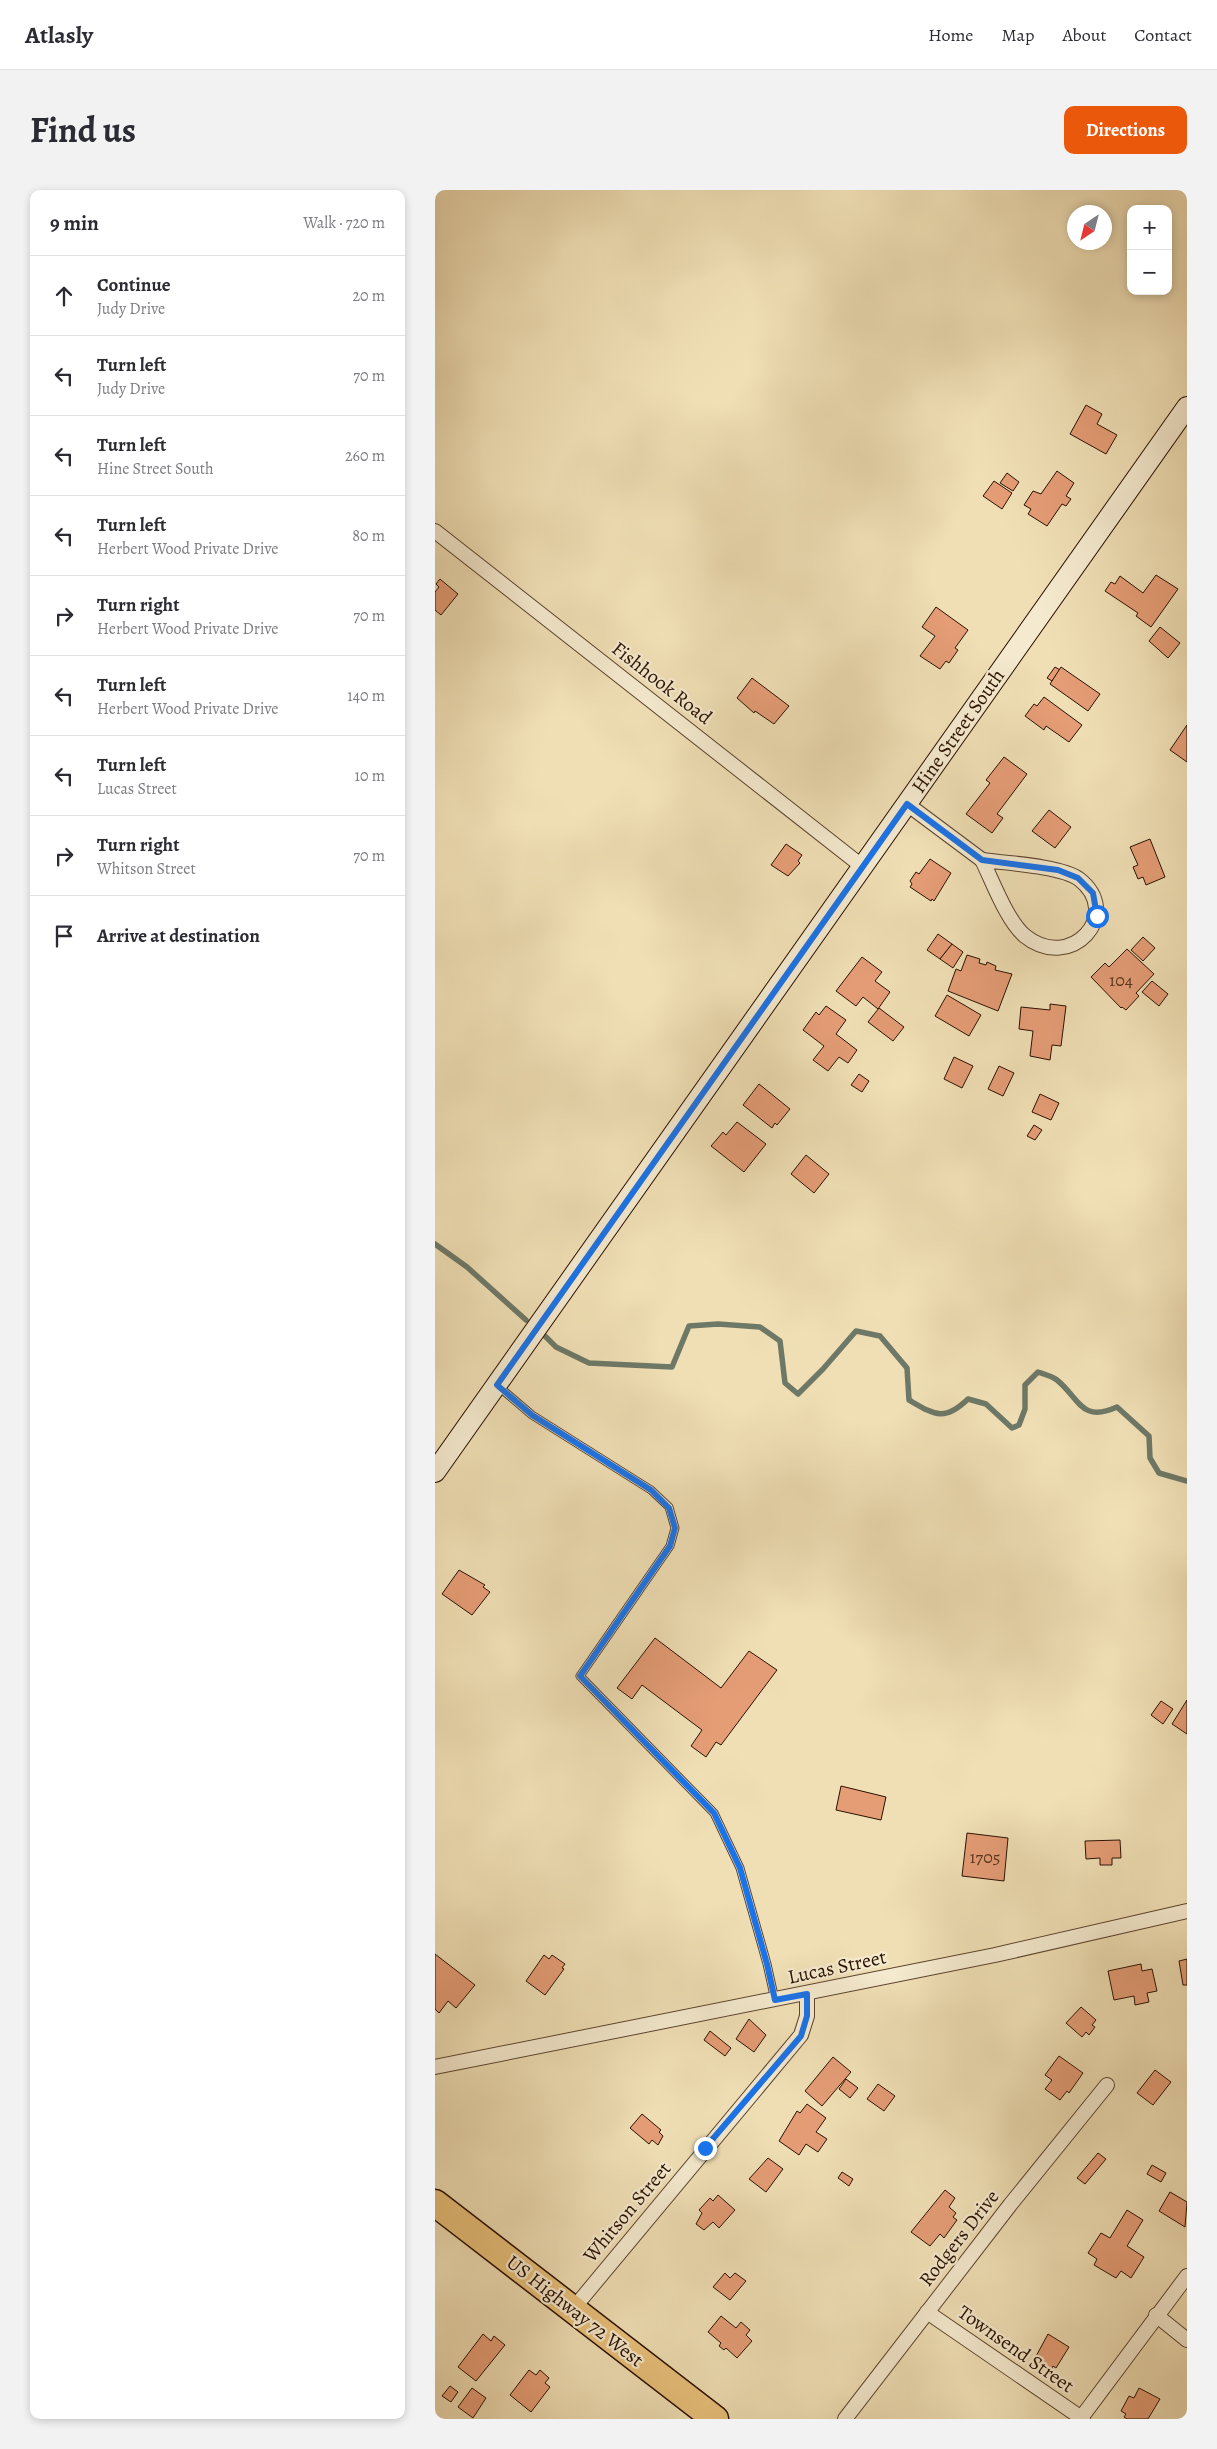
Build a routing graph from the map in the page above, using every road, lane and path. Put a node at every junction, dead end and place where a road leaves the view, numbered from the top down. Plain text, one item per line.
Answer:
1 (1187, 407) edge
2 (435, 531) edge
3 (907, 804) junction
4 (982, 860) junction
5 (863, 867) junction
6 (497, 1385) junction
7 (435, 1472) edge
8 (1187, 1911) edge
9 (807, 1994) junction
10 (775, 2000) junction
11 (435, 2068) edge
12 (1107, 2084) dead end
13 (435, 2202) edge
14 (1187, 2276) edge
15 (573, 2309) junction
16 (927, 2312) junction
17 (1156, 2315) junction
18 (1187, 2340) edge
19 (1082, 2418) edge
20 (715, 2419) edge
21 (845, 2419) edge

1 - 3 street, Hine Street South
2 - 5 street, Fishhook Road
3 - 4 street
3 - 5 street, Hine Street South
4 - 4 street
5 - 6 street, Hine Street South
6 - 7 street, Hine Street South
6 - 10 lane
8 - 9 street, Lucas Street
9 - 10 street, Lucas Street
9 - 15 street, Whitson Street
10 - 11 street, Lucas Street
12 - 16 street, Rodgers Drive
13 - 15 highway, US Highway 72 West
14 - 17 street
15 - 20 highway, US Highway 72 West
16 - 19 street, Townsend Street
16 - 21 street, Rodgers Drive
17 - 18 street
17 - 19 street

